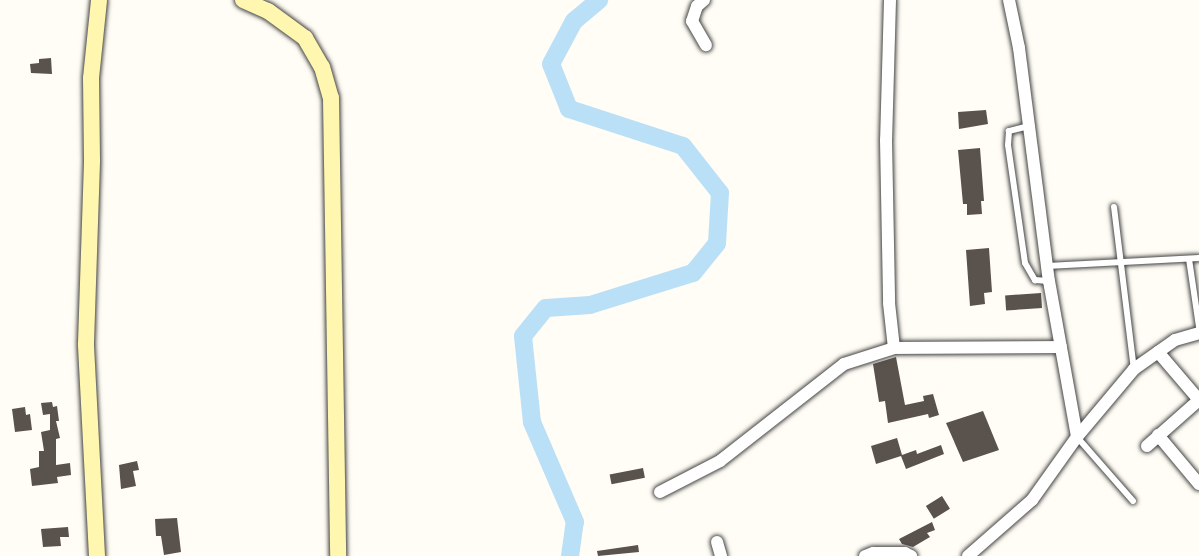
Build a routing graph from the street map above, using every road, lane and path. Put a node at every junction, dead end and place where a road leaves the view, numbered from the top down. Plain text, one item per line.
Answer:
1 (99, 0) edge
2 (243, 0) edge
3 (704, 0) edge
4 (890, 0) edge
5 (1009, 0) edge
6 (706, 45) dead end
7 (1030, 126) junction
8 (1114, 207) dead end
9 (1199, 258) edge
10 (1189, 259) junction
11 (1121, 260) junction
12 (1047, 266) junction
13 (1049, 281) junction
14 (1199, 327) edge
15 (1199, 333) edge
16 (1061, 347) junction
17 (894, 348) junction
18 (1158, 352) junction
19 (1134, 369) junction
20 (1199, 400) edge
21 (1158, 435) junction
22 (1077, 437) junction
23 (1147, 446) dead end
24 (1199, 484) edge
25 (660, 492) dead end
26 (1133, 501) dead end
27 (717, 542) dead end
28 (97, 556) edge
29 (338, 556) edge
30 (720, 556) edge
31 (865, 556) edge
32 (911, 556) edge
33 (968, 556) edge

1 - 28 main road
2 - 29 main road
3 - 6 street
4 - 17 street
5 - 7 street
7 - 12 street
7 - 13 lane
8 - 11 lane
9 - 10 lane
10 - 11 lane
10 - 14 lane
11 - 12 lane
11 - 19 lane
12 - 13 street
13 - 16 street
15 - 18 street
16 - 17 street
16 - 22 street
17 - 25 street
18 - 19 street
18 - 20 street
19 - 22 street
20 - 21 street
21 - 23 street
21 - 24 street
22 - 26 lane
22 - 33 street
27 - 30 street
31 - 32 street

